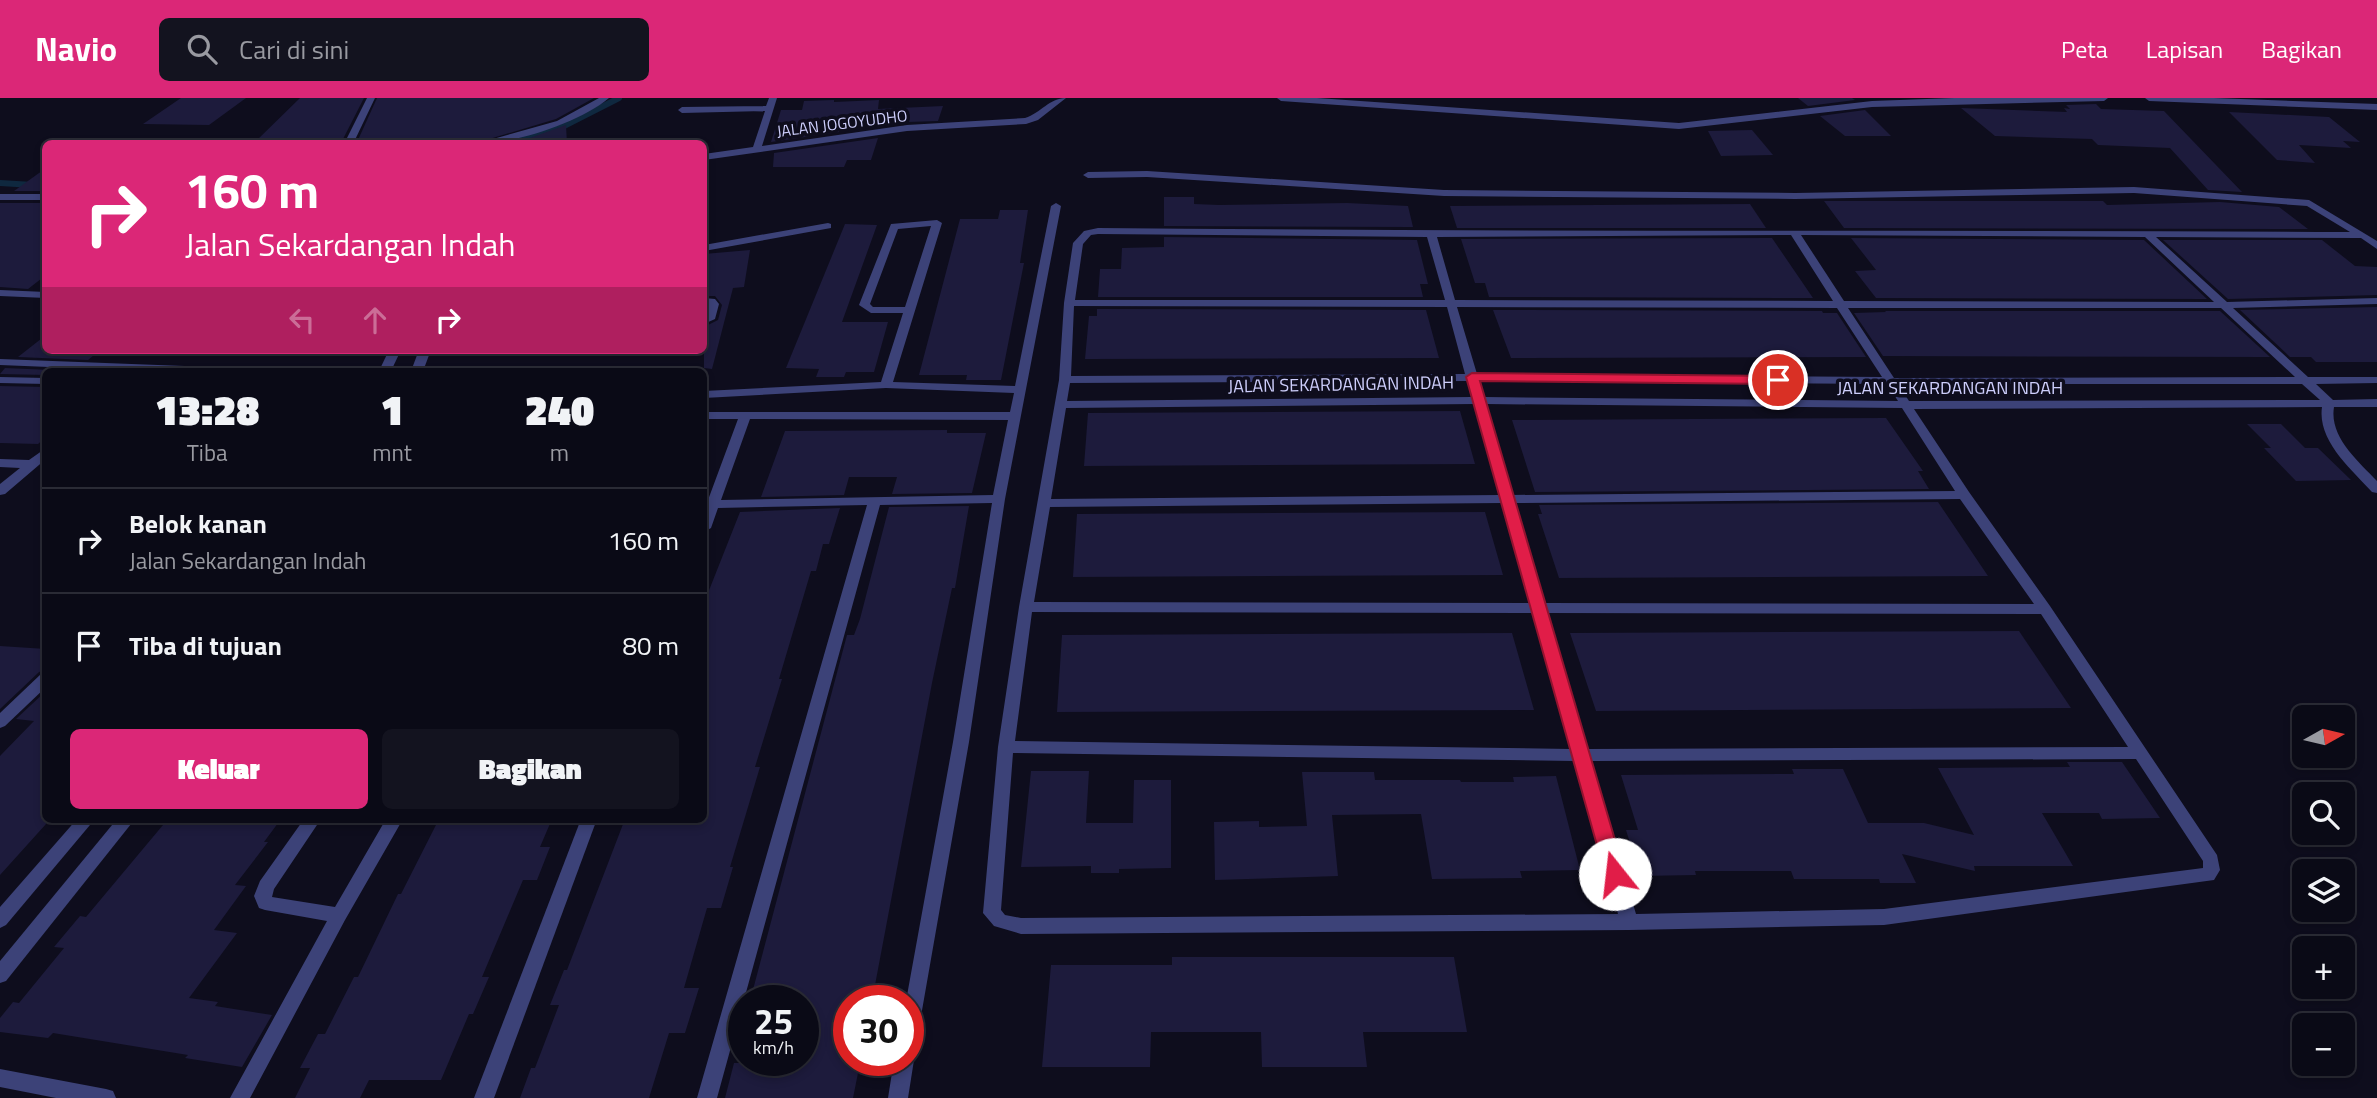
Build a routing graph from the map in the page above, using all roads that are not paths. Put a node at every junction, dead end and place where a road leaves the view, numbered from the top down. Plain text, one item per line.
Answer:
1 (371, 98) edge
2 (604, 98) edge
3 (1062, 98) edge
4 (1281, 98) edge
5 (2104, 98) edge
6 (2149, 98) edge
7 (2319, 98) edge
8 (1295, 99) edge
9 (1966, 99) edge
10 (771, 103) edge
11 (2333, 106) junction
12 (2377, 107) edge
13 (682, 110) dead end
14 (350, 140) edge
15 (494, 140) edge
16 (757, 148) junction
17 (707, 156) edge
18 (1088, 175) dead end
19 (0, 197) edge
20 (42, 197) edge
21 (1056, 206) dead end
22 (828, 226) dead end
23 (1794, 232) junction
24 (1431, 234) junction
25 (2363, 235) junction
26 (2149, 236) junction
27 (2377, 246) edge
28 (707, 247) edge
29 (0, 293) edge
30 (42, 295) edge
31 (707, 300) edge
32 (2377, 301) edge
33 (1451, 302) junction
34 (1841, 302) junction
35 (1069, 303) junction
36 (2225, 305) junction
37 (908, 310) junction
38 (707, 319) edge
39 (0, 362) edge
40 (122, 368) edge
41 (1472, 377) junction
42 (0, 380) edge
43 (1065, 380) junction
44 (2377, 380) edge
45 (42, 381) edge
46 (1889, 381) junction
47 (2308, 381) junction
48 (886, 386) junction
49 (1021, 390) junction
50 (707, 394) edge
51 (1477, 401) junction
52 (2329, 402) junction
53 (2375, 404) edge
54 (1061, 405) junction
55 (1908, 405) junction
56 (746, 414) junction
57 (707, 415) edge
58 (1015, 416) junction
59 (42, 455) edge
60 (0, 463) edge
61 (32, 464) junction
62 (2377, 489) edge
63 (0, 491) edge
64 (1964, 495) junction
65 (999, 499) junction
66 (1506, 501) junction
67 (709, 503) edge
68 (874, 503) junction
69 (1045, 503) junction
70 (1026, 607) junction
71 (1540, 609) junction
72 (2045, 609) junction
73 (42, 682) edge
74 (0, 722) edge
75 (1006, 747) junction
76 (2139, 753) junction
77 (1581, 755) junction
78 (84, 823) edge
79 (124, 823) edge
80 (310, 823) edge
81 (393, 823) edge
82 (588, 823) edge
83 (339, 915) junction
84 (0, 920) edge
85 (1629, 922) junction
86 (0, 975) edge
87 (918, 985) edge
88 (901, 1076) edge
89 (0, 1078) edge
90 (106, 1098) edge
91 (240, 1098) edge
92 (484, 1098) edge
93 (707, 1098) edge
94 (898, 1098) edge

1 - 14 street
2 - 15 street
3 - 16 street, JALAN JOGOYUDHO
4 - 8 street
5 - 9 street
6 - 11 street
7 - 11 street
8 - 9 street
10 - 13 street
10 - 16 street
11 - 12 street
16 - 17 street, JALAN JOGOYUDHO
18 - 25 street
19 - 20 street
21 - 49 street
22 - 28 street
23 - 24 street
23 - 26 street
23 - 34 street
24 - 33 street
24 - 35 street
25 - 26 street
25 - 27 street
26 - 36 street
29 - 30 street
31 - 38 street
32 - 36 street
33 - 34 street
33 - 35 street
33 - 41 street
34 - 36 street
34 - 46 street
35 - 43 street
36 - 47 street
37 - 37 street
37 - 48 street
39 - 40 street
41 - 43 street, JALAN SEKARDANGAN INDAH
41 - 46 street, JALAN SEKARDANGAN INDAH
41 - 51 street
42 - 45 street
43 - 54 street
44 - 47 street, JALAN SEKARDANGAN INDAH
46 - 47 street, JALAN SEKARDANGAN INDAH
46 - 55 street
47 - 52 street
48 - 49 street
48 - 50 street
49 - 58 street
51 - 54 street, JALAN SEKARDANGAN INDAH
51 - 55 street, JALAN SEKARDANGAN INDAH
51 - 66 street
52 - 53 street, JALAN SEKARDANGAN INDAH
52 - 55 street, JALAN SEKARDANGAN INDAH
52 - 62 street
54 - 69 street
55 - 64 street
56 - 57 street
56 - 58 street
56 - 67 street
58 - 65 street
59 - 61 street
60 - 61 street
61 - 63 street
64 - 66 street
64 - 72 street
65 - 68 street
65 - 87 street
66 - 69 street
66 - 71 street
67 - 68 street
68 - 93 street
69 - 70 street
70 - 71 street
70 - 75 street
71 - 72 street
71 - 77 street
72 - 76 street
73 - 74 street
75 - 77 street
75 - 85 street
76 - 77 street
76 - 85 street
77 - 85 street
78 - 84 street
79 - 86 street
80 - 83 street
81 - 83 street
82 - 92 street
83 - 91 street
88 - 94 street
89 - 90 street

